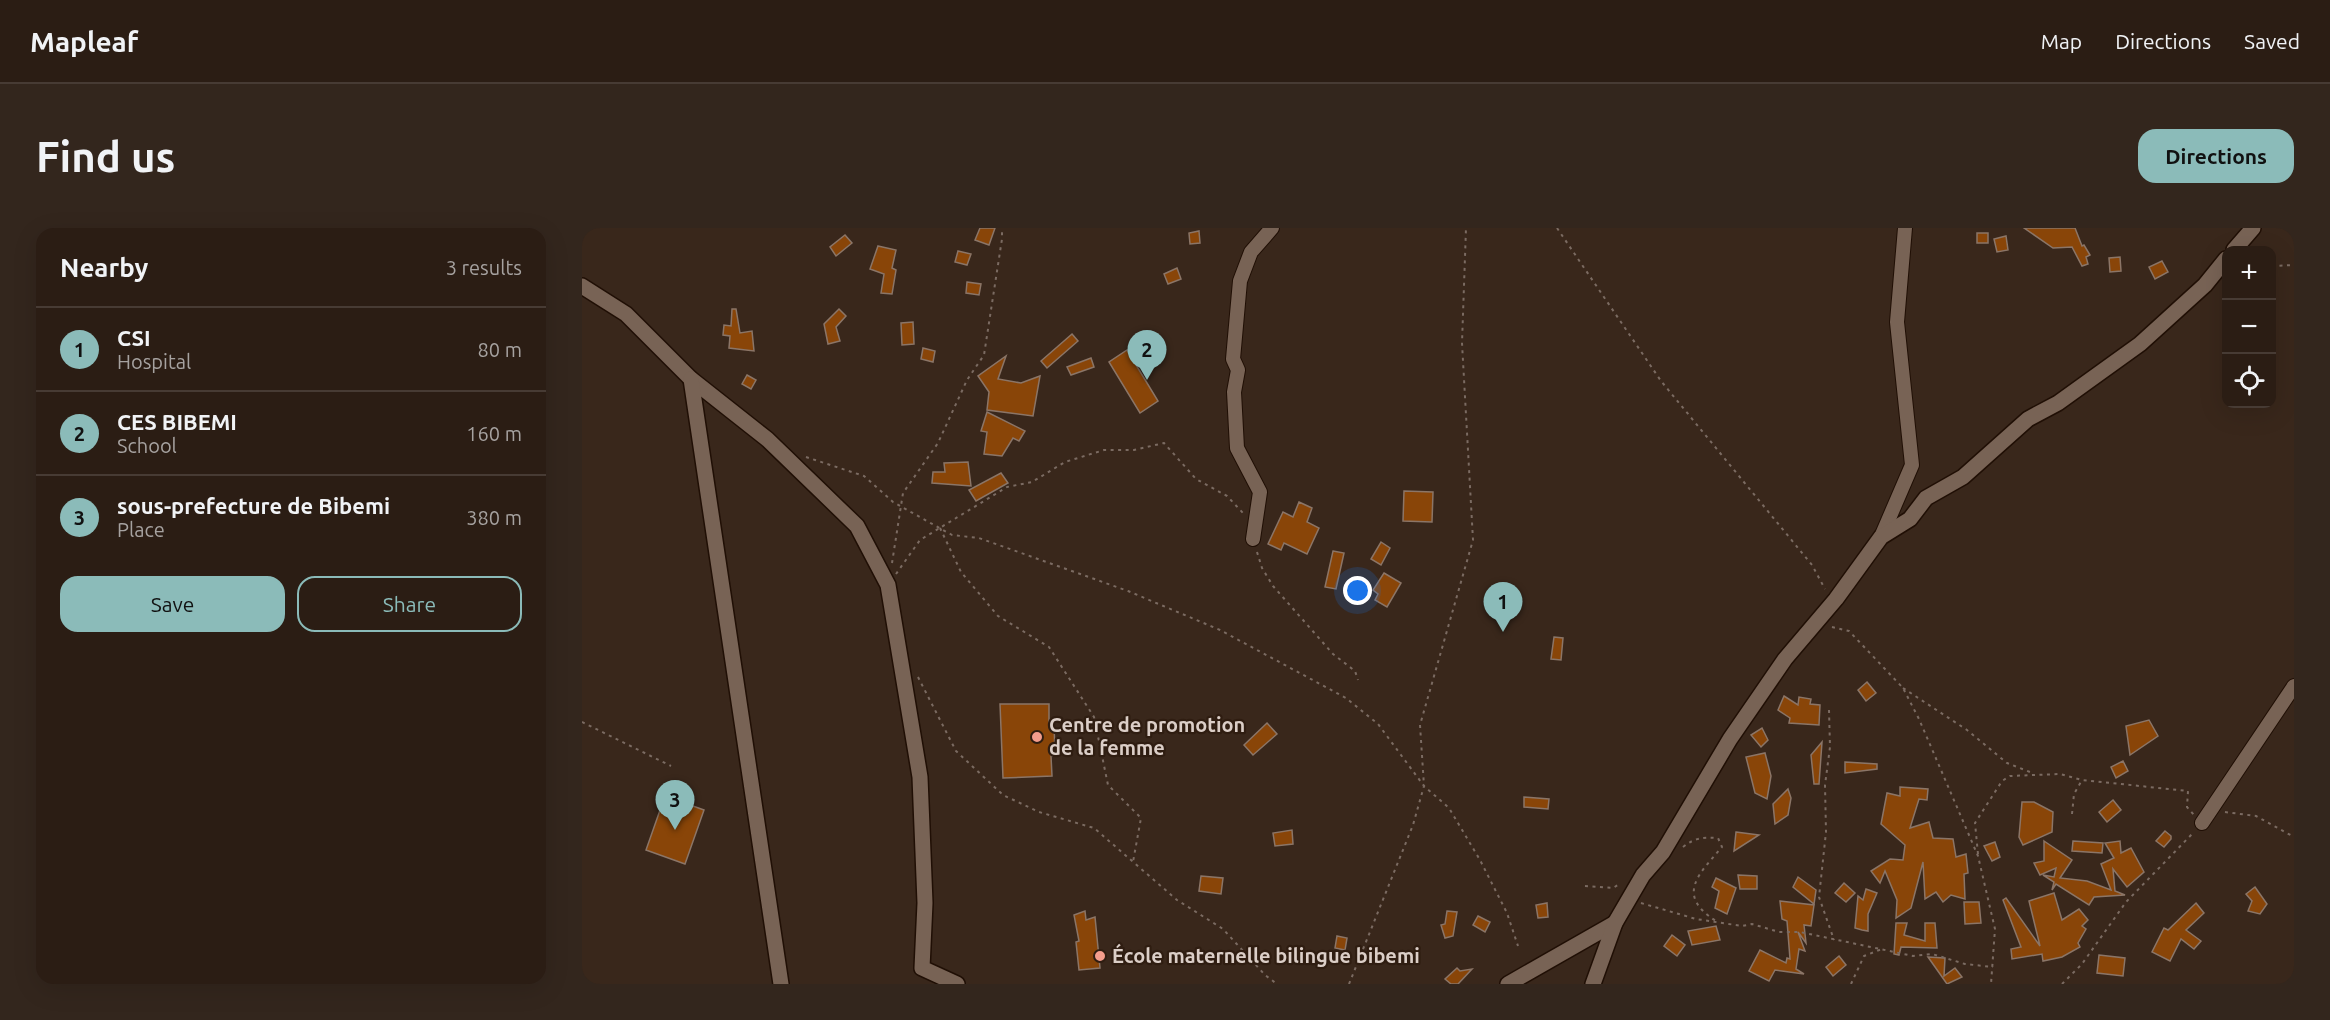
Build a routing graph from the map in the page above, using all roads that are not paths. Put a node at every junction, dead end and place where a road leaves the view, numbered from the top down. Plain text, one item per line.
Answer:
1 (1272, 228) edge
2 (1905, 228) edge
3 (2253, 228) edge
4 (2237, 246) edge
5 (2222, 264) edge
6 (582, 286) edge
7 (691, 379) junction
8 (1881, 537) junction
9 (1252, 539) road end
10 (2294, 686) edge
11 (2202, 823) road end
12 (1615, 923) junction
13 (781, 984) edge
14 (957, 984) edge
15 (1508, 984) edge
16 (1593, 984) edge

1 - 9 street
2 - 8 street
3 - 4 main road
5 - 8 main road
6 - 7 main road
7 - 13 main road
7 - 14 main road
8 - 12 main road
10 - 11 street
12 - 15 main road
12 - 16 main road

